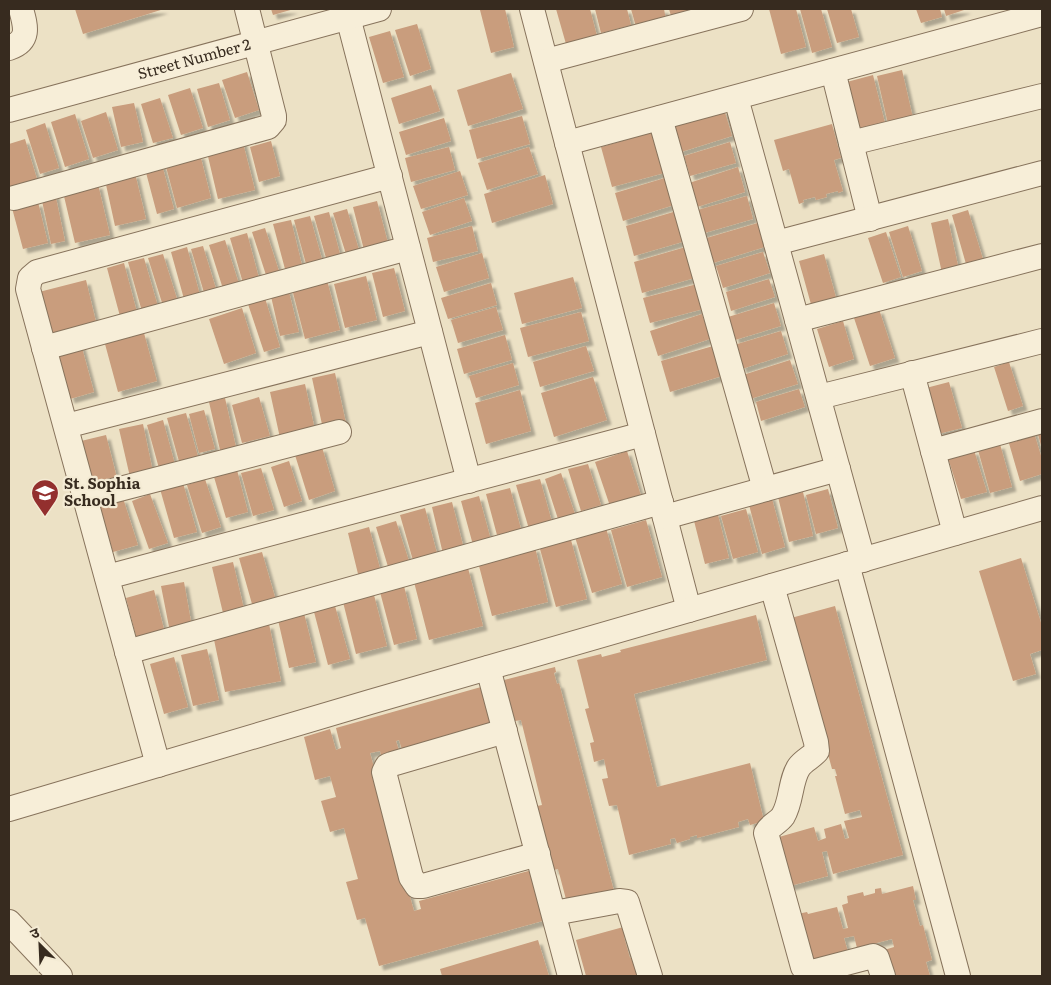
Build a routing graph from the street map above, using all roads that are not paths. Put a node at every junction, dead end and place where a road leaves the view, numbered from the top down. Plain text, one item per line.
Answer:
1 (21, 9) edge
2 (247, 9) edge
3 (379, 9) edge
4 (532, 9) edge
5 (742, 9) edge
6 (1042, 14) edge
7 (348, 17) junction
8 (256, 42) junction
9 (9, 48) edge
10 (546, 61) junction
11 (832, 71) junction
12 (1042, 96) edge
13 (736, 98) junction
14 (9, 110) edge
15 (660, 118) junction
16 (567, 143) junction
17 (851, 144) junction
18 (1042, 173) edge
19 (390, 176) junction
20 (14, 198) dead end
21 (870, 219) junction
22 (776, 243) junction
23 (408, 248) junction
24 (1042, 256) edge
25 (797, 320) junction
26 (430, 332) junction
27 (1042, 341) edge
28 (44, 348) junction
29 (912, 374) junction
30 (818, 397) junction
31 (1042, 421) edge
32 (66, 426) junction
33 (340, 432) dead end
34 (643, 434) junction
35 (933, 451) junction
36 (838, 470) junction
37 (469, 481) junction
38 (765, 490) junction
39 (85, 498) junction
40 (1042, 508) edge
41 (663, 509) junction
42 (955, 533) junction
43 (855, 562) junction
44 (107, 577) junction
45 (772, 586) junction
46 (689, 610) junction
47 (127, 652) junction
48 (488, 668) junction
49 (505, 731) junction
50 (158, 764) junction
51 (9, 809) edge
52 (538, 854) junction
53 (554, 913) junction
54 (9, 922) edge
55 (60, 976) edge
56 (570, 976) edge
57 (650, 976) edge
58 (882, 976) edge
59 (958, 976) edge

1 - 9 street
2 - 8 street
3 - 7 street, Street Number 2
4 - 10 street
5 - 10 street
6 - 11 street
7 - 8 street, Street Number 2
7 - 19 street
8 - 14 street, Street Number 2
8 - 20 street
10 - 16 street
11 - 13 street
11 - 17 street
12 - 17 street
13 - 15 street
13 - 22 street
15 - 16 street
15 - 38 street
16 - 34 street
17 - 21 street
18 - 21 street
19 - 23 street
19 - 28 street
21 - 22 street
22 - 25 street
23 - 26 street
23 - 28 street
24 - 25 street
25 - 30 street
26 - 32 street
26 - 37 street
27 - 29 street
28 - 32 street
29 - 30 street
29 - 35 street
30 - 36 street
31 - 35 street
32 - 39 street
33 - 39 street
34 - 37 street
34 - 41 street
35 - 42 street
36 - 38 street
36 - 43 street
37 - 44 street
38 - 41 street
39 - 44 street
40 - 42 street
41 - 46 street
41 - 47 street
42 - 43 street
43 - 45 street
43 - 59 street
44 - 47 street
45 - 46 street
45 - 58 street
46 - 48 street
47 - 50 street
48 - 49 street
48 - 50 street
49 - 52 street
49 - 52 street
50 - 51 street
52 - 53 street
53 - 56 street
53 - 57 street
54 - 55 street

